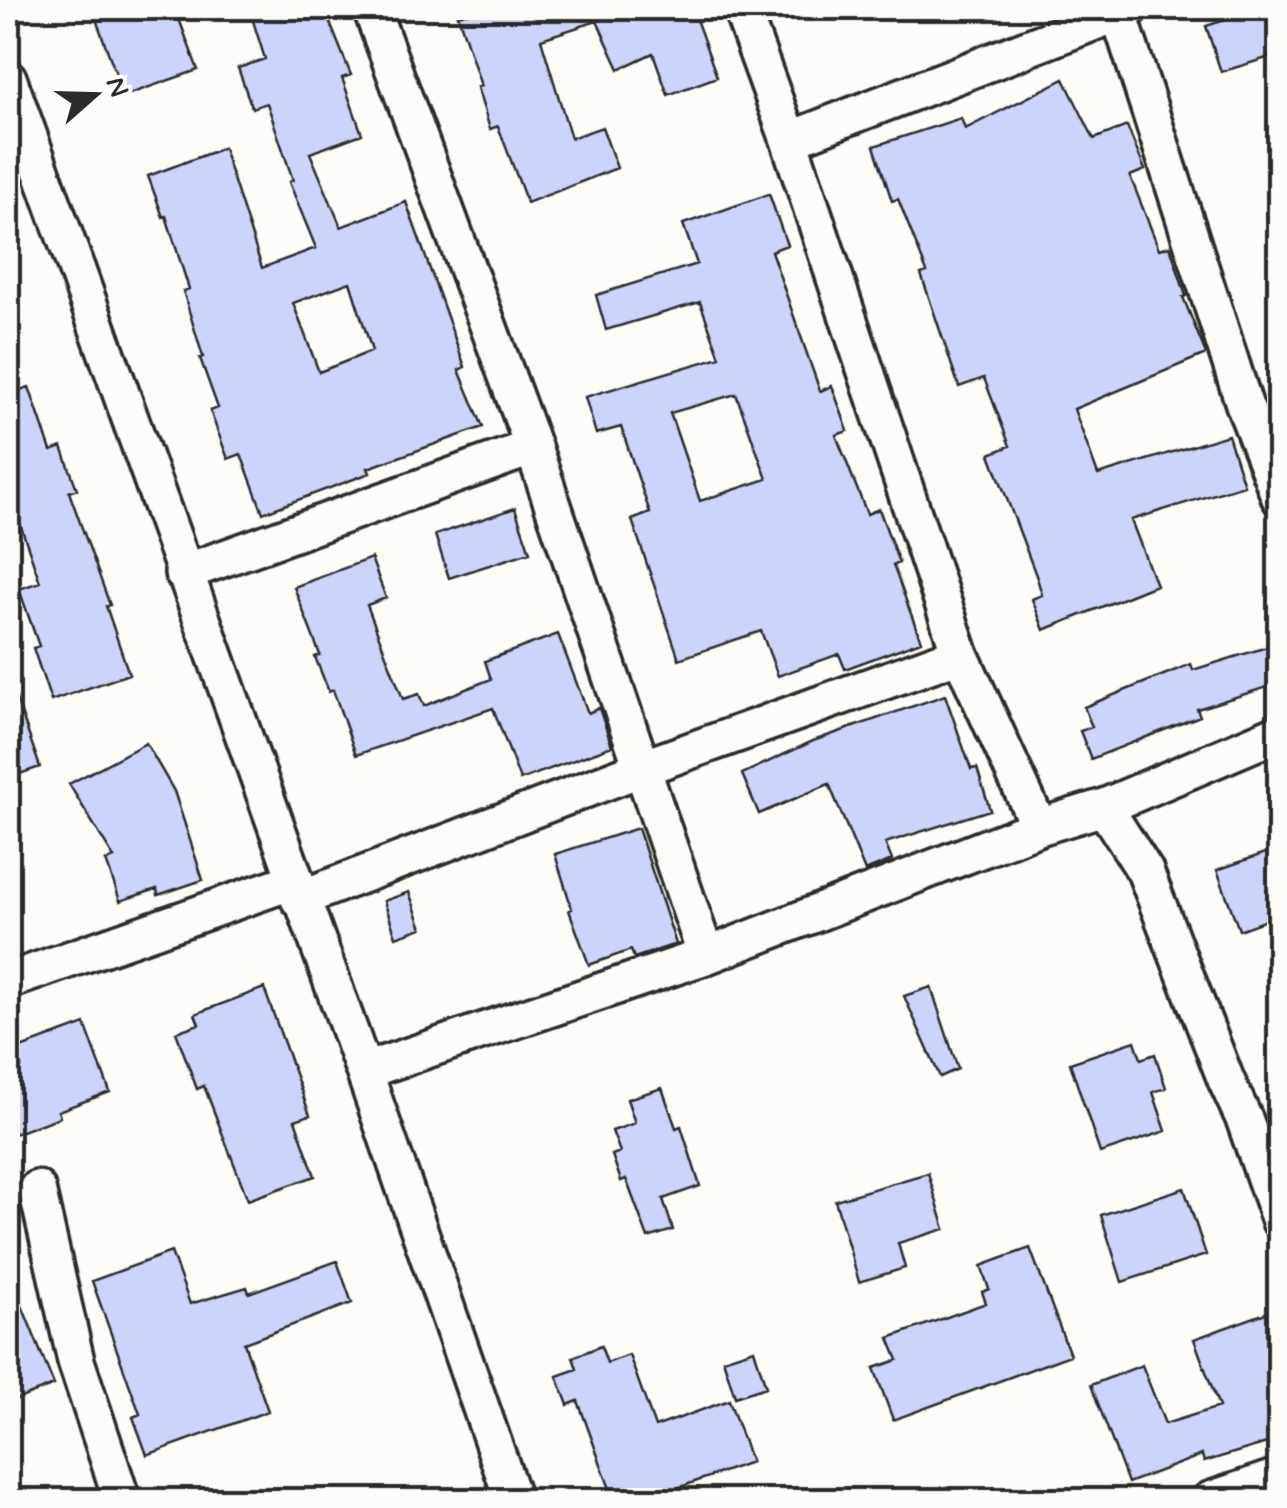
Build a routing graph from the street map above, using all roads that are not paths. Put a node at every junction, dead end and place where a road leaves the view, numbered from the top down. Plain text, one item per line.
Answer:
1 (371, 8) edge
2 (741, 8) edge
3 (1122, 9) edge
4 (8, 78) edge
5 (790, 140) junction
6 (533, 447) junction
7 (1280, 498) edge
8 (183, 572) junction
9 (960, 654) junction
10 (1280, 732) edge
11 (642, 768) junction
12 (1104, 807) junction
13 (1039, 827) junction
14 (296, 890) junction
15 (706, 956) junction
16 (8, 981) edge
17 (364, 1072) junction
18 (36, 1188) dead end
19 (1280, 1221) edge
20 (1280, 1476) edge
21 (122, 1500) edge
22 (513, 1500) edge
23 (1210, 1500) edge

1 - 6 street
2 - 5 street
3 - 5 street
3 - 7 street
4 - 8 street
5 - 9 street
6 - 8 street
6 - 11 street
8 - 14 street
9 - 11 street
9 - 13 street
10 - 12 street
11 - 14 street
11 - 15 street
12 - 13 street
12 - 19 street
13 - 15 street
14 - 16 street
14 - 17 street
15 - 17 street
17 - 22 street
18 - 21 street
20 - 23 street

